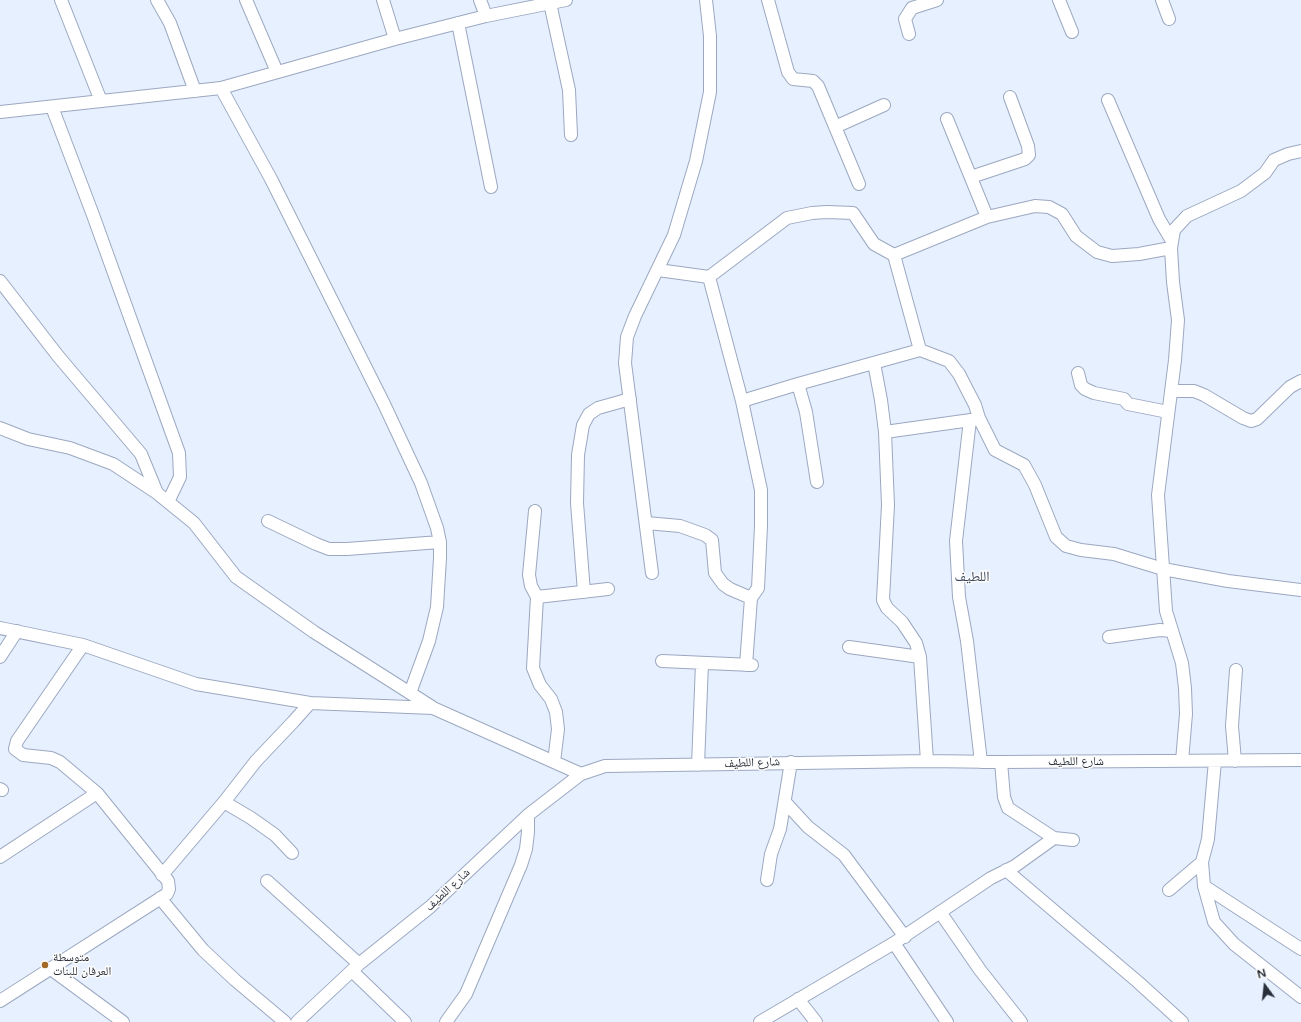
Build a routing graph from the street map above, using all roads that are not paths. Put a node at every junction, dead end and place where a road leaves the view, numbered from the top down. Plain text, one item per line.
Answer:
1 (61, 0) edge
2 (158, 0) edge
3 (246, 0) edge
4 (383, 0) edge
5 (480, 0) edge
6 (566, 0) edge
7 (706, 0) edge
8 (768, 0) edge
9 (937, 0) edge
10 (1059, 0) edge
11 (1162, 0) edge
12 (550, 3) junction
13 (486, 16) junction
14 (1169, 19) dead end
15 (458, 23) junction
16 (1072, 32) dead end
17 (909, 34) dead end
18 (395, 39) junction
19 (277, 72) junction
20 (221, 88) junction
21 (195, 91) junction
22 (1010, 97) dead end
23 (1108, 100) dead end
24 (101, 101) junction
25 (884, 105) dead end
26 (52, 107) junction
27 (0, 112) edge
28 (947, 119) dead end
29 (835, 127) junction
30 (571, 136) dead end
31 (1301, 151) edge
32 (970, 176) junction
33 (859, 184) dead end
34 (491, 186) dead end
35 (987, 217) junction
36 (1172, 245) junction
37 (894, 255) junction
38 (658, 270) junction
39 (709, 277) junction
40 (0, 282) edge
41 (920, 350) junction
42 (874, 363) junction
43 (1078, 372) dead end
44 (1301, 381) edge
45 (798, 384) junction
46 (1171, 391) junction
47 (630, 399) junction
48 (742, 401) junction
49 (1168, 412) junction
50 (975, 419) junction
51 (0, 428) edge
52 (884, 432) junction
53 (817, 482) dead end
54 (157, 493) junction
55 (168, 502) junction
56 (535, 511) dead end
57 (268, 521) dead end
58 (646, 523) junction
59 (440, 542) junction
60 (1162, 569) junction
61 (652, 573) dead end
62 (608, 589) dead end
63 (1301, 590) edge
64 (584, 592) junction
65 (537, 598) junction
66 (751, 598) junction
67 (0, 628) edge
68 (17, 631) junction
69 (1172, 631) junction
70 (1109, 637) dead end
71 (83, 645) junction
72 (849, 648) dead end
73 (920, 656) junction
74 (0, 657) edge
75 (662, 661) dead end
76 (702, 663) junction
77 (1236, 670) dead end
78 (410, 693) junction
79 (310, 702) junction
80 (433, 708) junction
81 (1301, 760) edge
82 (927, 761) junction
83 (1182, 761) junction
84 (1215, 761) junction
85 (1235, 761) junction
86 (554, 762) junction
87 (791, 762) junction
88 (981, 762) junction
89 (1001, 762) junction
90 (698, 765) junction
91 (581, 774) junction
92 (97, 793) junction
93 (224, 802) junction
94 (785, 802) junction
95 (528, 815) junction
96 (1054, 838) junction
97 (1073, 840) dead end
98 (292, 853) dead end
99 (0, 857) edge
100 (1202, 862) junction
101 (1006, 870) junction
102 (162, 875) junction
103 (767, 880) dead end
104 (267, 881) dead end
105 (1204, 886) junction
106 (1169, 890) dead end
107 (160, 898) junction
108 (940, 912) junction
109 (905, 937) junction
110 (894, 943) junction
111 (1301, 949) edge
112 (356, 968) junction
113 (51, 969) junction
114 (1301, 997) edge
115 (798, 999) junction
116 (0, 1001) edge
117 (123, 1022) edge
118 (285, 1022) edge
119 (297, 1022) edge
120 (406, 1022) edge
121 (446, 1022) edge
122 (760, 1022) edge
123 (816, 1022) edge
124 (947, 1022) edge
125 (1021, 1022) edge
126 (1182, 1022) edge

1 - 24 street
2 - 21 street
3 - 19 street
4 - 18 street
5 - 13 street
6 - 12 street
7 - 38 street
8 - 29 street
9 - 17 street
10 - 16 street
11 - 14 street
12 - 13 street
12 - 30 street
13 - 15 street
15 - 18 street
15 - 34 street
18 - 19 street
19 - 20 street
20 - 21 street
20 - 59 street
21 - 24 street
22 - 32 street
23 - 36 street
24 - 26 street
25 - 29 street
26 - 27 street
26 - 55 street
28 - 32 street
29 - 33 street
31 - 36 street
32 - 35 street
35 - 36 street
35 - 37 street
36 - 46 street
37 - 39 street
37 - 41 street
38 - 39 street
38 - 47 street
39 - 48 street
40 - 54 street
41 - 42 street
41 - 50 street
42 - 45 street
42 - 52 street
43 - 49 street
44 - 46 street
45 - 48 street
45 - 53 street
46 - 49 street
47 - 58 street
47 - 64 street
48 - 66 street
49 - 60 street
50 - 52 street
50 - 60 street
50 - 88 street
51 - 54 street
52 - 73 street
54 - 55 street
55 - 78 street
56 - 65 street
57 - 59 street
58 - 61 street
58 - 66 street
59 - 78 street
60 - 63 street
60 - 69 street
62 - 64 street
64 - 65 street
65 - 86 street
66 - 76 street
67 - 68 street
68 - 71 street
68 - 74 street
69 - 70 street
69 - 83 street
71 - 79 street
71 - 92 street
72 - 73 street
73 - 82 street
75 - 76 street
76 - 90 street
77 - 85 street
78 - 80 street
79 - 80 street
79 - 93 street
80 - 86 street
81 - 85 street, شارع اللطيف
82 - 87 street, شارع اللطيف
82 - 88 street, شارع اللطيف
83 - 84 street, شارع اللطيف
83 - 89 street, شارع اللطيف
84 - 85 street, شارع اللطيف
84 - 100 street
86 - 91 street
87 - 90 street, شارع اللطيف
87 - 94 street
88 - 89 street, شارع اللطيف
89 - 96 street
90 - 91 street, شارع اللطيف
91 - 95 street, شارع اللطيف
92 - 99 street
92 - 102 street
93 - 98 street
93 - 102 street
94 - 103 street
94 - 109 street
95 - 112 street, شارع اللطيف
95 - 121 street
96 - 97 street
96 - 101 street
100 - 105 street
100 - 106 street
101 - 108 street
101 - 126 street
102 - 107 street
104 - 112 street
105 - 111 street
105 - 114 street
107 - 113 street
107 - 118 street
108 - 109 street
108 - 125 street
109 - 110 street
110 - 115 street
110 - 124 street
112 - 119 street, شارع اللطيف
112 - 120 street
113 - 116 street
113 - 117 street
115 - 122 street
115 - 123 street

